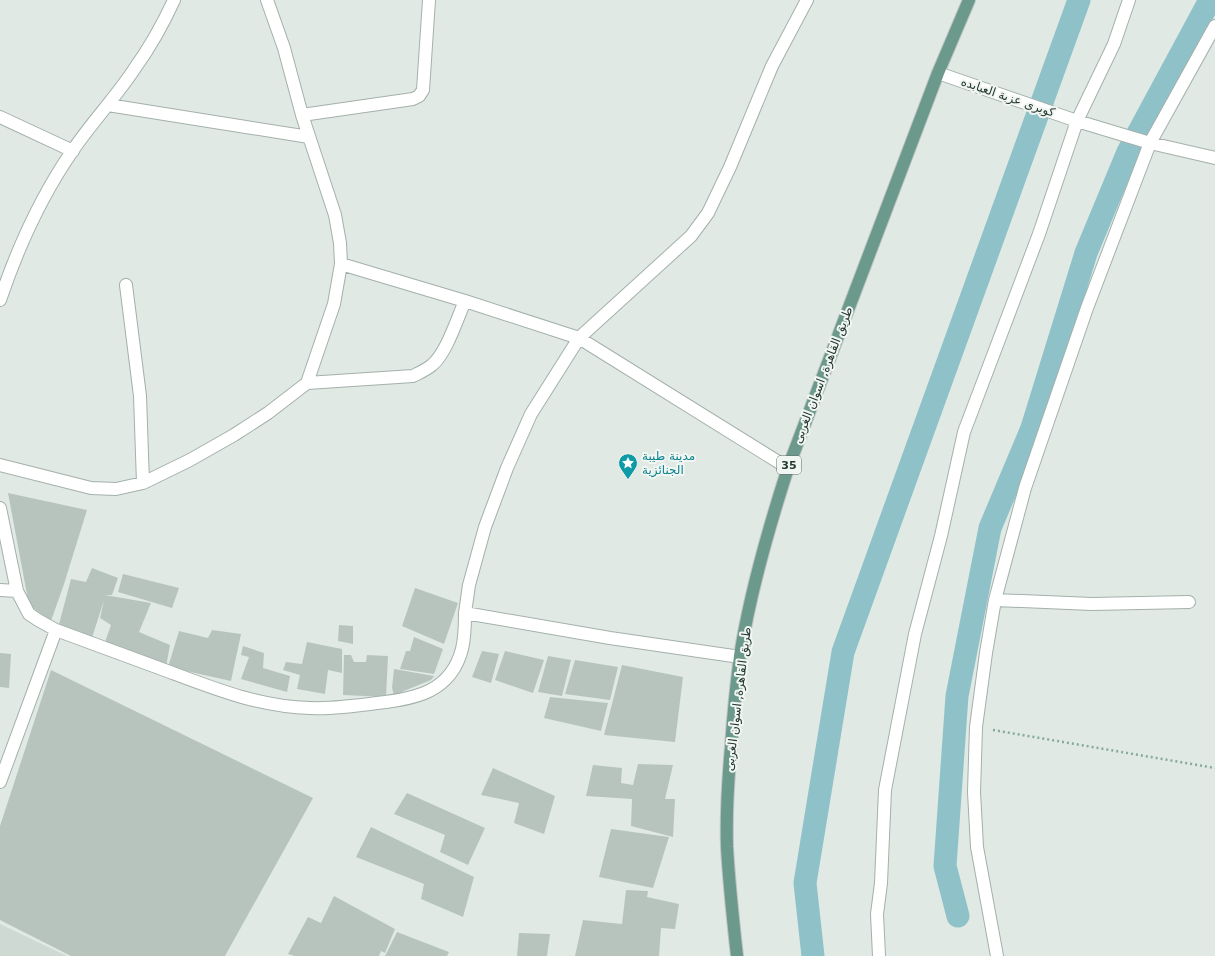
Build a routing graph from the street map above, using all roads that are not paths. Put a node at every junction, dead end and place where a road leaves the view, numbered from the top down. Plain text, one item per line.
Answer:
1 (174, 0) edge
2 (267, 0) edge
3 (429, 0) edge
4 (807, 0) edge
5 (967, 0) edge
6 (1129, 0) edge
7 (1215, 26) edge
8 (938, 73) junction
9 (108, 105) junction
10 (302, 115) junction
11 (0, 117) edge
12 (1077, 121) junction
13 (309, 137) junction
14 (1150, 143) junction
15 (73, 150) junction
16 (1215, 158) edge
17 (341, 264) junction
18 (126, 285) dead end
19 (0, 300) edge
20 (465, 301) junction
21 (579, 338) junction
22 (307, 384) junction
23 (0, 465) edge
24 (788, 468) junction
25 (143, 483) junction
26 (0, 508) edge
27 (0, 590) edge
28 (17, 591) junction
29 (996, 600) junction
30 (1189, 602) dead end
31 (465, 613) junction
32 (56, 630) junction
33 (740, 657) junction
34 (0, 782) edge
35 (736, 956) edge
36 (880, 956) edge
37 (997, 956) edge

1 - 9 street
2 - 10 street
3 - 10 street
4 - 21 street
5 - 8 main road, طريق القاهرة, اسوان الغربى / 35
6 - 12 street
7 - 14 street
8 - 12 street, كوبرى عزبة العبابده
8 - 24 main road, طريق القاهرة, اسوان الغربى / 35
9 - 13 street
9 - 15 street
10 - 13 street
11 - 15 street
12 - 14 street, كوبرى عزبة العبابده
12 - 36 street
13 - 17 street
14 - 16 street, كوبرى عزبة العبابده
14 - 29 street
15 - 19 street
17 - 20 street
17 - 22 street
18 - 25 street
20 - 21 street
20 - 22 street
21 - 24 street
21 - 31 street
22 - 25 street
23 - 25 street
24 - 33 main road, طريق القاهرة, اسوان الغربى / 35
26 - 28 street
27 - 28 street
28 - 32 street
29 - 30 street
29 - 37 street
31 - 32 street
31 - 33 street
32 - 34 street
33 - 35 main road, طريق القاهرة, اسوان الغربى / 35

